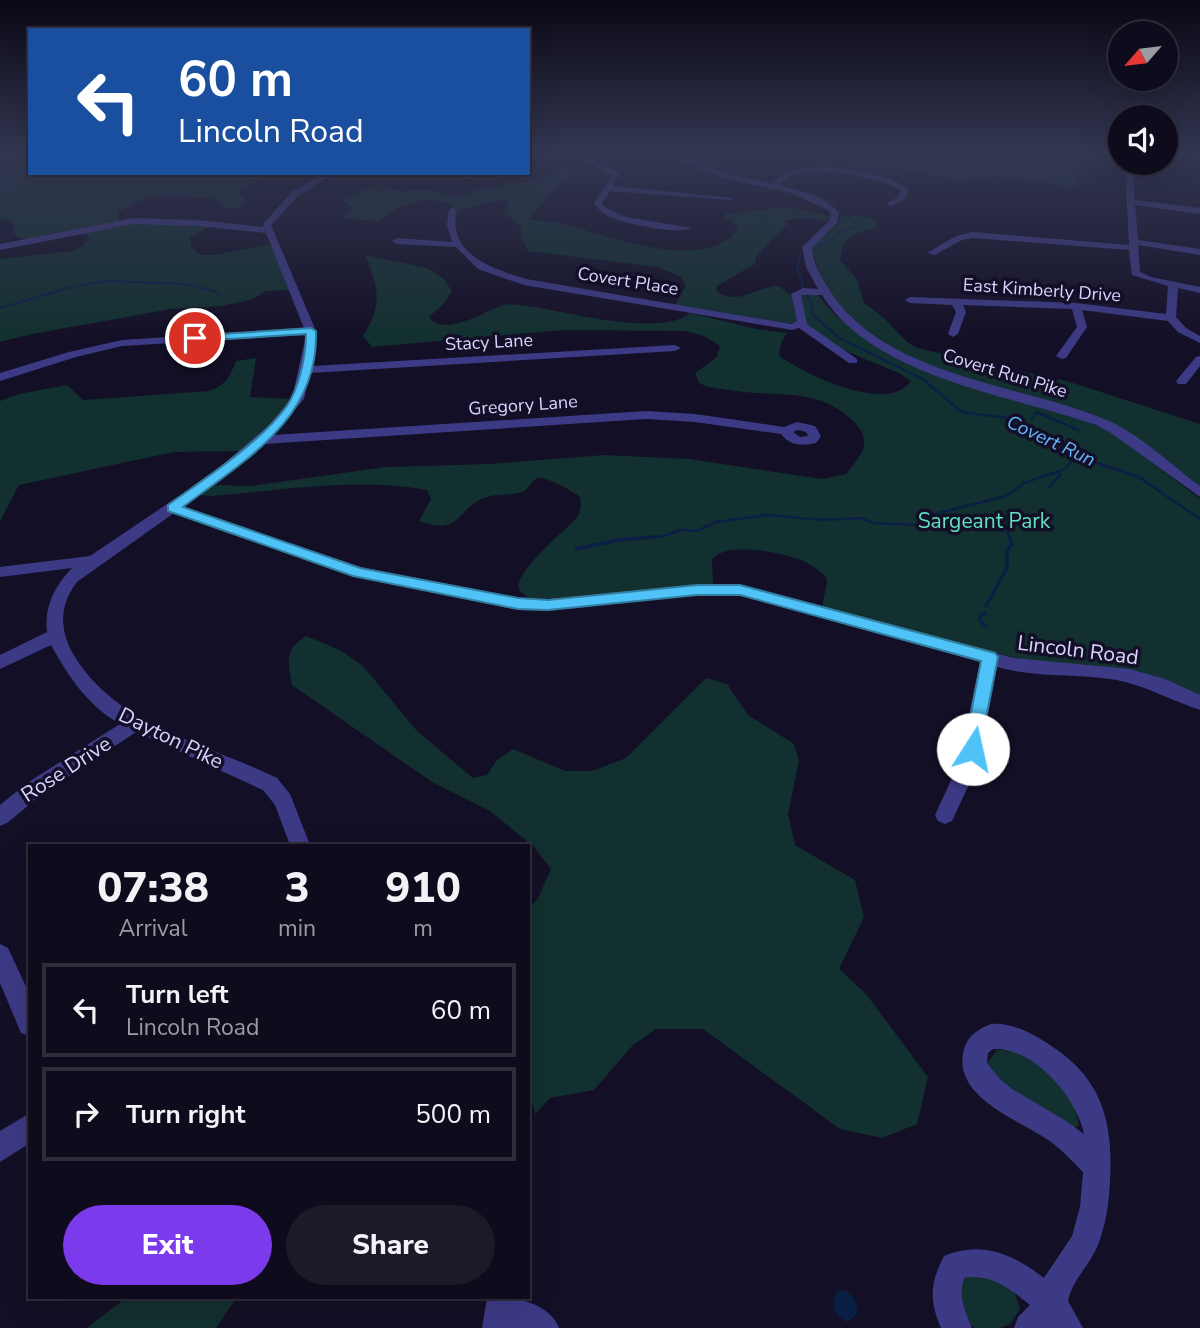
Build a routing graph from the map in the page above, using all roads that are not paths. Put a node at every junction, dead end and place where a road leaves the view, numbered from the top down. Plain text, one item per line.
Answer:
1 (273, 216) edge
2 (452, 216) edge
3 (615, 216) edge
4 (835, 216) edge
5 (1132, 216) edge
6 (688, 228) dead end
7 (267, 230) junction
8 (397, 241) dead end
9 (460, 245) junction
10 (1133, 245) junction
11 (0, 247) edge
12 (1200, 252) edge
13 (932, 253) dead end
14 (1174, 285) junction
15 (1200, 290) edge
16 (822, 292) junction
17 (910, 300) dead end
18 (956, 301) junction
19 (1076, 306) junction
20 (1171, 318) junction
21 (800, 325) junction
22 (311, 331) junction
23 (953, 334) dead end
24 (1200, 340) edge
25 (675, 348) dead end
26 (1062, 356) dead end
27 (1200, 359) edge
28 (853, 361) dead end
29 (306, 370) junction
30 (0, 377) edge
31 (1182, 381) dead end
32 (785, 431) dead end
33 (262, 440) junction
34 (1200, 493) edge
35 (173, 508) junction
36 (92, 561) junction
37 (0, 572) edge
38 (56, 635) junction
39 (990, 657) junction
40 (0, 663) edge
41 (1200, 703) edge
42 (134, 724) junction
43 (945, 815) dead end
44 (0, 817) edge
45 (300, 844) edge
46 (0, 956) edge
47 (28, 1019) edge
48 (28, 1127) edge
49 (0, 1148) edge
50 (1097, 1166) junction
51 (500, 1310) edge
52 (1060, 1316) edge
53 (544, 1328) edge
54 (957, 1328) edge
55 (1029, 1328) edge

1 - 7 street
2 - 9 street
3 - 6 street
4 - 16 street, Covert Run Pike
5 - 10 street
7 - 11 street
7 - 22 street
8 - 9 street
9 - 21 street, Covert Place
10 - 12 street
10 - 13 street
10 - 14 street
14 - 15 street
14 - 20 street
16 - 21 street
16 - 34 street, Covert Run Pike
17 - 18 street, East Kimberly Drive
18 - 19 street, East Kimberly Drive
18 - 23 street
19 - 20 street, East Kimberly Drive
19 - 26 street
20 - 24 street
21 - 28 street
22 - 29 street, Dayton Pike
22 - 30 street
25 - 29 street, Stacy Lane
27 - 31 street
29 - 33 street, Dayton Pike
32 - 33 street, Gregory Lane
33 - 35 street, Dayton Pike
35 - 36 street, Dayton Pike
35 - 39 street, Lincoln Road
36 - 37 street
36 - 38 street, Dayton Pike
38 - 40 street
38 - 42 street, Dayton Pike
39 - 41 street, Lincoln Road
39 - 43 street
42 - 44 street, Rose Drive
42 - 45 street, Dayton Pike
46 - 47 street
48 - 49 street
50 - 50 street
50 - 52 street
51 - 53 street
52 - 54 street
52 - 55 street

